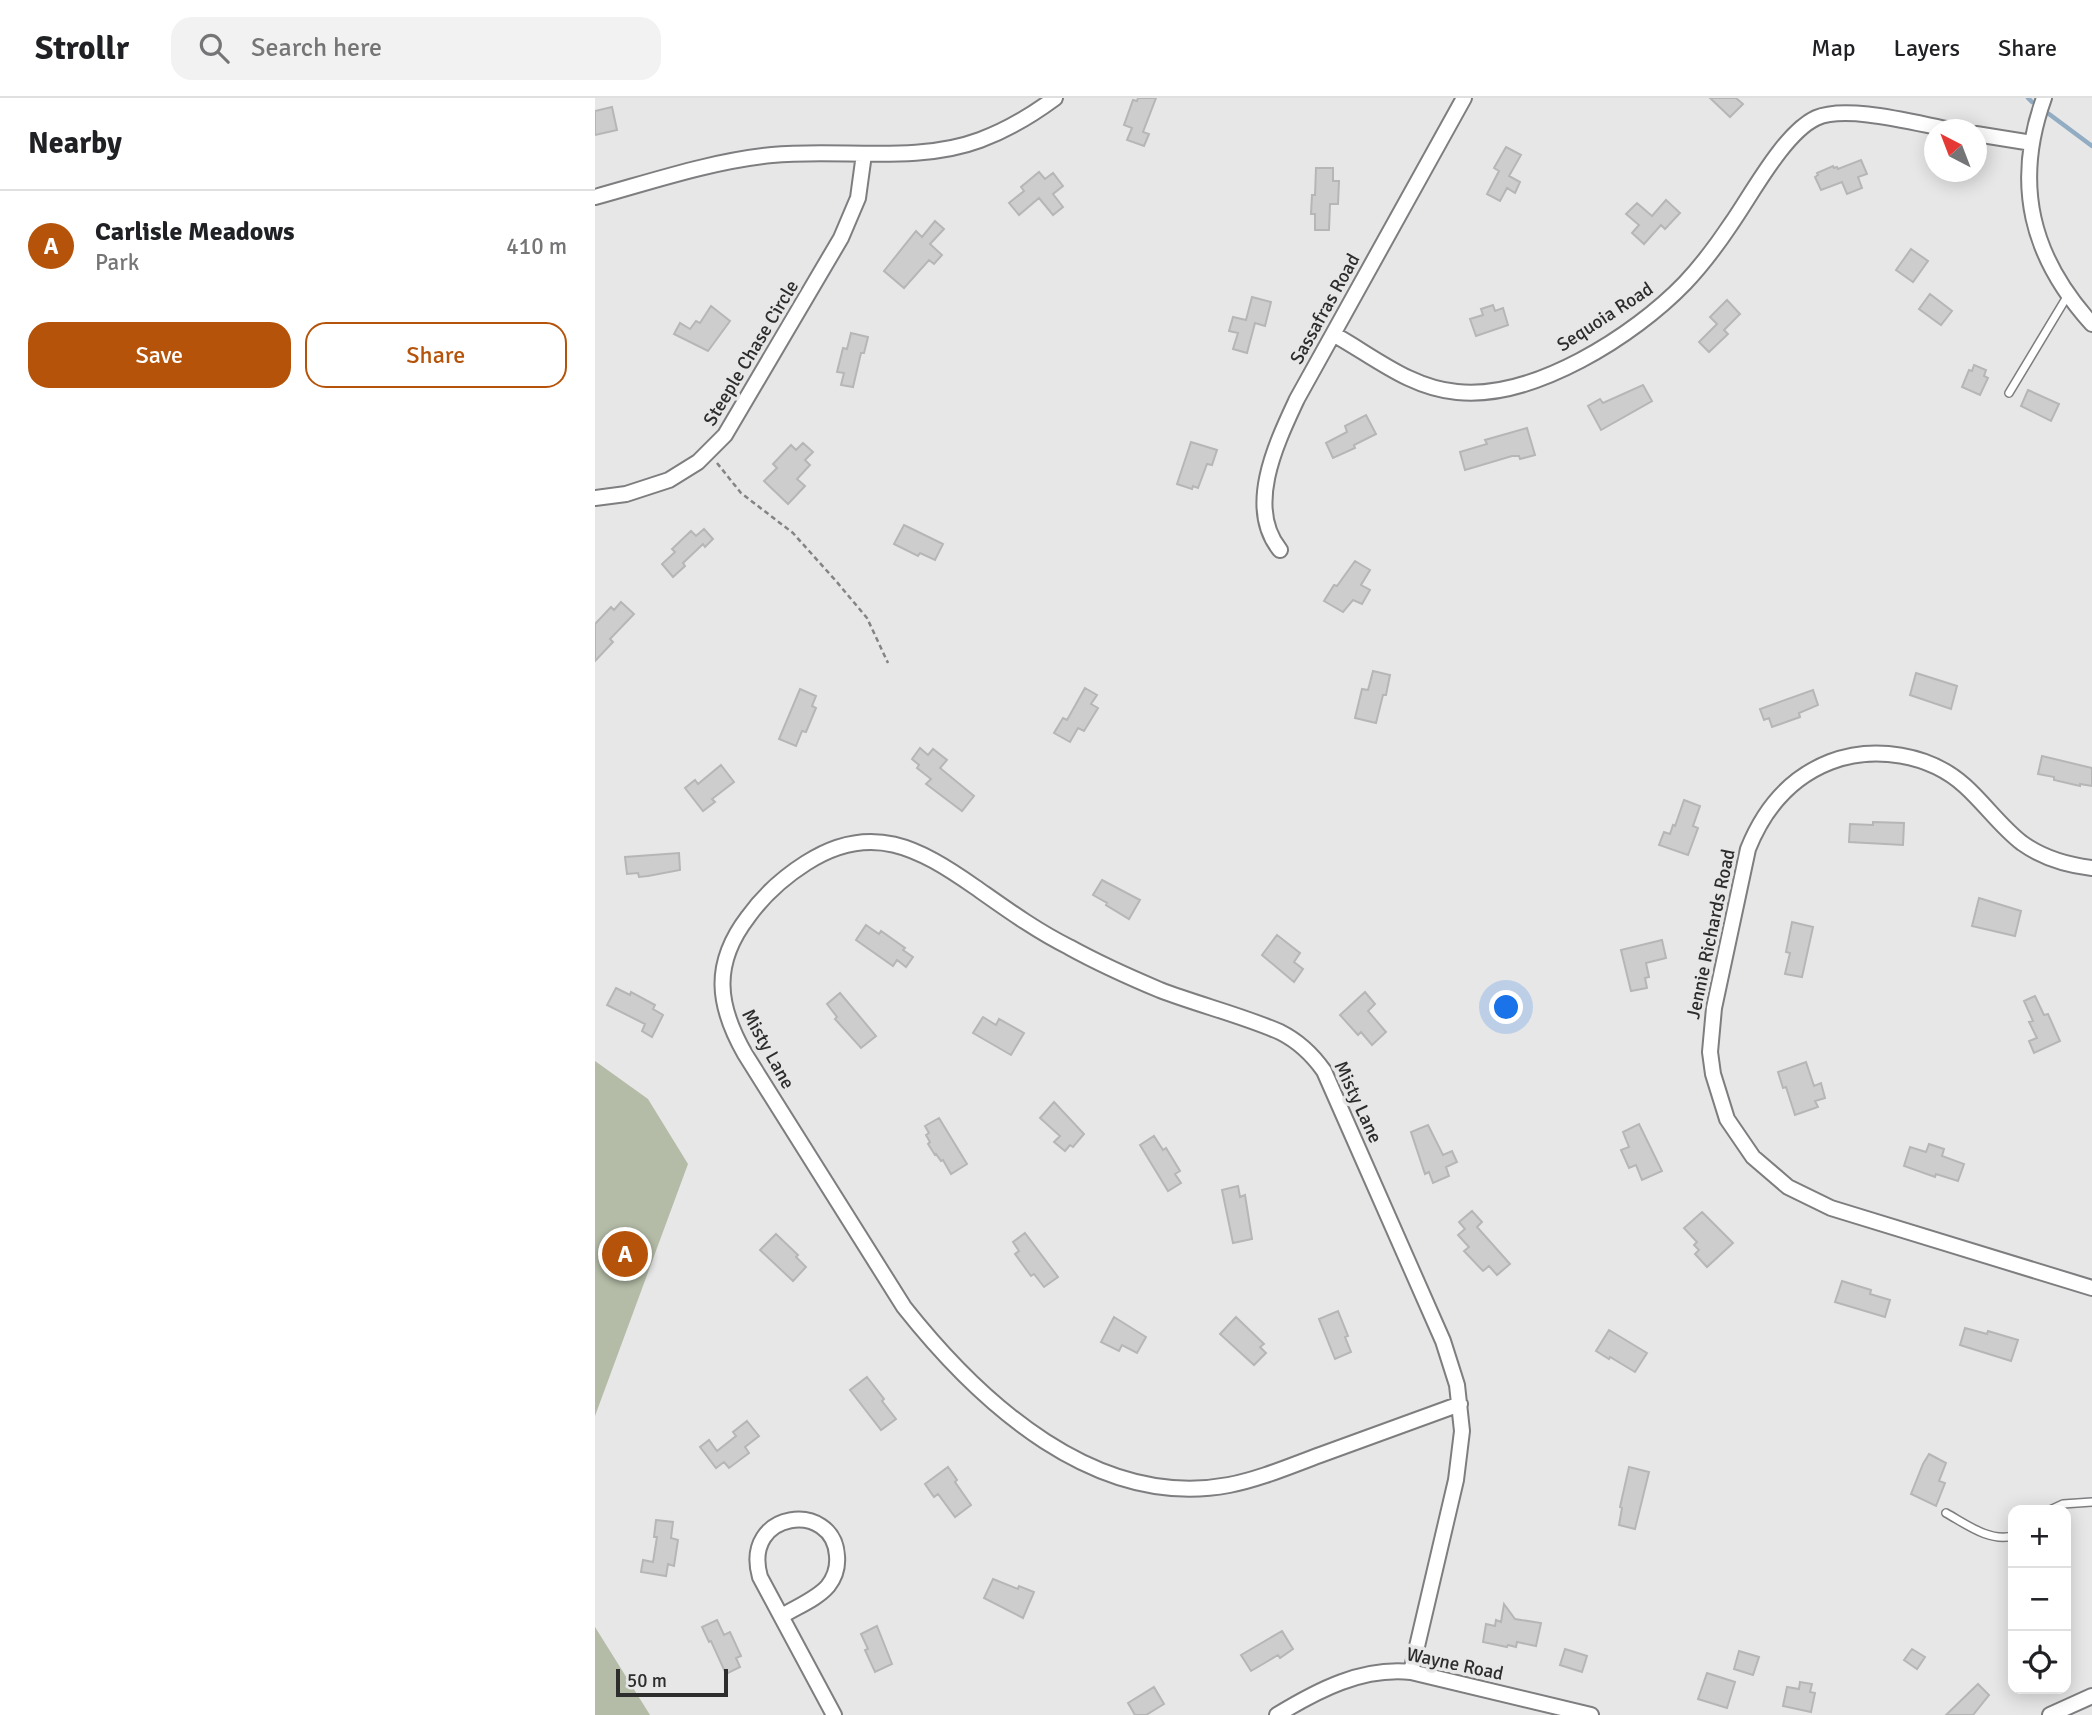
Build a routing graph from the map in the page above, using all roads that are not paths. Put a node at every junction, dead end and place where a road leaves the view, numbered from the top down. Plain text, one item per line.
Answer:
1 (1055, 98) edge
2 (1464, 98) edge
3 (2044, 98) edge
4 (1924, 125) edge
5 (1987, 136) edge
6 (2032, 143) junction
7 (863, 154) junction
8 (595, 197) edge
9 (2068, 295) junction
10 (2092, 324) edge
11 (1333, 334) junction
12 (2008, 393) dead end
13 (595, 498) edge
14 (1280, 550) dead end
15 (2092, 868) edge
16 (2092, 1287) edge
17 (1460, 1404) junction
18 (2092, 1503) edge
19 (2061, 1505) edge
20 (1946, 1513) dead end
21 (2008, 1537) edge
22 (782, 1616) junction
23 (1411, 1672) junction
24 (2092, 1696) edge
25 (834, 1715) edge
26 (1277, 1715) edge
27 (1591, 1715) edge
28 (2050, 1715) edge

1 - 7 street
2 - 11 street, Sassafras Road
3 - 6 street
4 - 11 street, Sequoia Road
5 - 6 street
6 - 9 street
7 - 8 street
7 - 13 street, Steeple Chase Circle
9 - 10 street
9 - 12 lane
11 - 14 street, Sassafras Road
15 - 16 street, Jennie Richards Road
17 - 17 street, Misty Lane
17 - 23 street, Misty Lane
18 - 19 lane
20 - 21 lane
22 - 22 street
22 - 25 street
23 - 26 street, Wayne Road
23 - 27 street, Wayne Road
24 - 28 street

